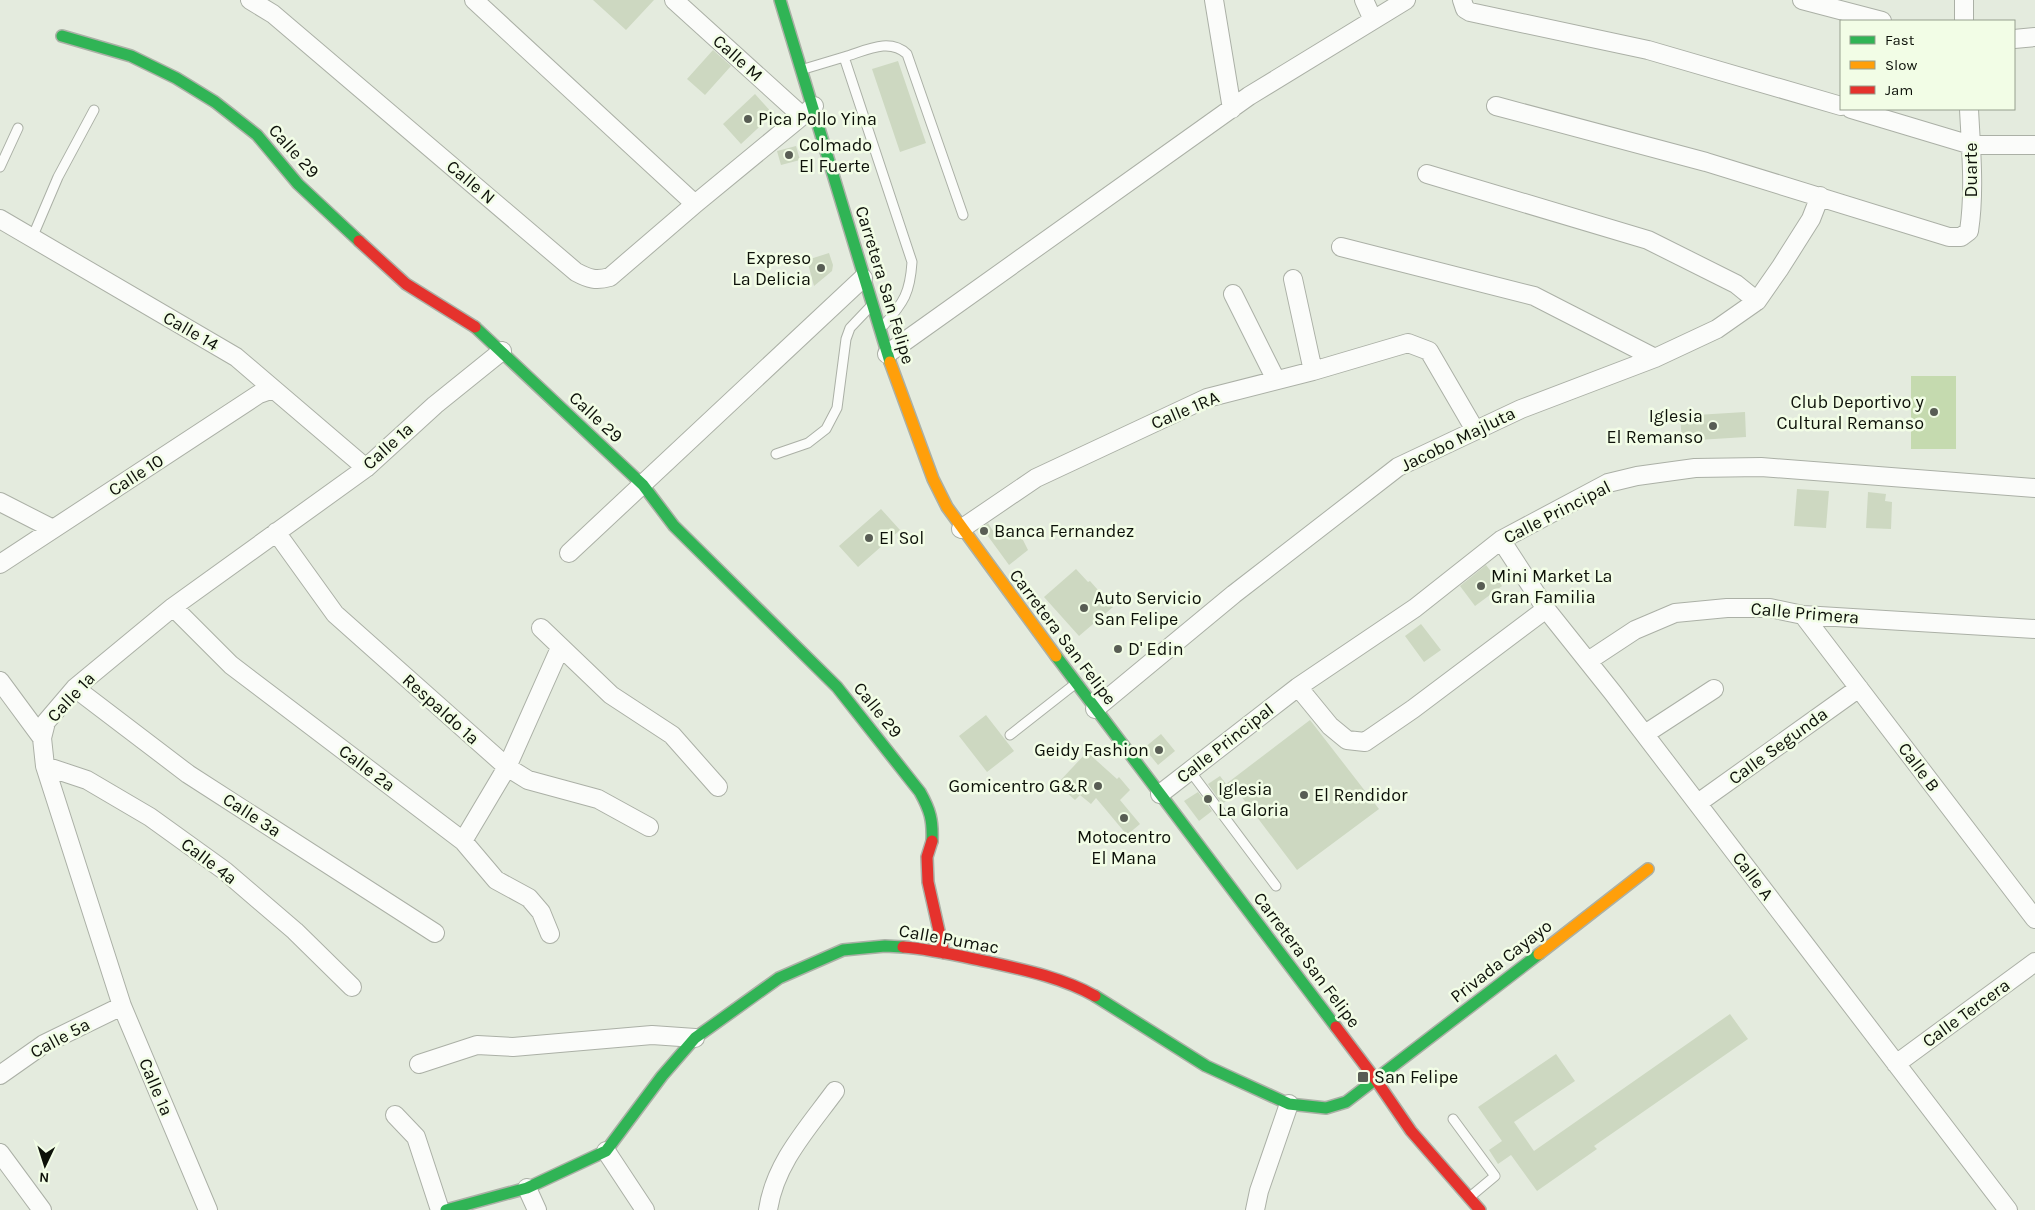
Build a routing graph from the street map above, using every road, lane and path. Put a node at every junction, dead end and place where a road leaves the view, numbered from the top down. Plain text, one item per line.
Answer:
1 (250, 0) edge
2 (474, 0) edge
3 (674, 0) edge
4 (780, 0) edge
5 (1214, 0) edge
6 (1364, 0) edge
7 (1406, 0) edge
8 (1462, 0) edge
9 (1802, 0) edge
10 (1964, 0) edge
11 (1373, 20) junction
12 (1878, 20) edge
13 (1964, 20) edge
14 (62, 36) dead end
15 (2035, 37) edge
16 (2015, 39) edge
17 (844, 57) junction
18 (801, 70) junction
19 (1496, 106) dead end
20 (1840, 106) edge
21 (1232, 109) junction
22 (94, 110) dead end
23 (1854, 110) edge
24 (1969, 110) edge
25 (808, 111) junction
26 (18, 128) dead end
27 (1971, 145) junction
28 (2035, 145) edge
29 (0, 167) edge
30 (1427, 174) dead end
31 (1820, 196) junction
32 (695, 204) junction
33 (963, 215) dead end
34 (0, 219) edge
35 (32, 238) junction
36 (1341, 247) dead end
37 (863, 278) junction
38 (1294, 279) dead end
39 (1233, 294) dead end
40 (1757, 301) junction
41 (872, 305) junction
42 (880, 330) junction
43 (502, 350) junction
44 (887, 354) junction
45 (1655, 358) junction
46 (1313, 371) junction
47 (1276, 380) junction
48 (273, 389) junction
49 (1475, 430) junction
50 (776, 454) dead end
51 (366, 468) junction
52 (643, 485) junction
53 (2035, 488) edge
54 (0, 502) edge
55 (961, 529) junction
56 (53, 530) junction
57 (276, 532) junction
58 (1501, 540) junction
59 (569, 553) dead end
60 (0, 564) edge
61 (173, 607) junction
62 (1546, 609) junction
63 (1803, 615) junction
64 (541, 628) dead end
65 (2035, 628) edge
66 (560, 648) junction
67 (1588, 661) junction
68 (0, 681) edge
69 (1076, 683) junction
70 (1298, 687) junction
71 (75, 688) junction
72 (1858, 688) junction
73 (1714, 689) dead end
74 (1095, 709) junction
75 (1645, 734) junction
76 (1010, 735) dead end
77 (42, 738) junction
78 (45, 766) junction
79 (507, 767) junction
80 (1190, 771) junction
81 (718, 787) dead end
82 (1160, 794) junction
83 (1698, 803) junction
84 (649, 827) dead end
85 (463, 841) junction
86 (1648, 869) dead end
87 (1276, 886) dead end
88 (2035, 919) edge
89 (435, 933) dead end
90 (550, 934) dead end
91 (944, 953) junction
92 (2035, 962) edge
93 (352, 986) dead end
94 (122, 1006) junction
95 (695, 1038) junction
96 (419, 1064) dead end
97 (1896, 1064) junction
98 (0, 1075) edge
99 (1376, 1080) junction
100 (835, 1091) dead end
101 (1289, 1104) junction
102 (395, 1115) dead end
103 (1453, 1119) dead end
104 (606, 1151) junction
105 (0, 1153) edge
106 (526, 1188) junction
107 (1469, 1198) junction
108 (42, 1210) edge
109 (208, 1210) edge
110 (440, 1210) edge
111 (446, 1210) edge
112 (537, 1210) edge
113 (645, 1210) edge
114 (768, 1210) edge
115 (1255, 1210) edge
116 (1480, 1210) edge
117 (2008, 1210) edge

1 - 32 street, Calle N
2 - 32 street
3 - 25 street, Calle M
4 - 18 street, Carretera San Felipe
5 - 21 street
6 - 11 street
7 - 11 street
8 - 20 street
9 - 12 street
10 - 13 street
11 - 21 street
14 - 43 street, Calle 29
15 - 16 street
17 - 18 lane
17 - 33 lane
17 - 42 lane
18 - 25 street, Carretera San Felipe
19 - 31 street
21 - 44 street
22 - 35 lane
23 - 27 street
24 - 27 street, Duarte
25 - 32 street, Calle N
25 - 37 street, Carretera San Felipe
26 - 29 lane
27 - 28 street
27 - 31 street, Duarte
30 - 40 street
31 - 40 street, Jacobo Majluta
34 - 35 street, Calle 14
35 - 48 street, Calle 14
36 - 45 street
37 - 41 street, Carretera San Felipe
37 - 52 street
38 - 46 street
39 - 47 street
40 - 45 street, Jacobo Majluta
41 - 42 street, Carretera San Felipe
41 - 50 lane
42 - 44 street, Carretera San Felipe
43 - 51 street, Calle 1a
43 - 52 street, Calle 29
44 - 55 street, Carretera San Felipe
45 - 49 street, Jacobo Majluta
46 - 47 street, Calle 1RA
46 - 49 street, Calle 1RA
47 - 55 street, Calle 1RA
48 - 51 street, Calle 14
48 - 56 street, Calle 10
49 - 74 street, Jacobo Majluta
51 - 57 street, Calle 1a
52 - 59 street
52 - 91 street, Calle 29
53 - 58 street, Calle Principal
54 - 56 street
55 - 69 street, Carretera San Felipe
56 - 60 street, Calle 10
57 - 61 street, Calle 1a
57 - 79 street, Respaldo 1a
58 - 62 street, Calle A
58 - 70 street, Calle Principal
61 - 71 street, Calle 1a
61 - 85 street, Calle 2a
62 - 67 street, Calle A
62 - 70 street
63 - 65 street, Calle Primera
63 - 67 street, Calle Primera
63 - 72 street, Calle B
64 - 66 street
66 - 79 street
66 - 81 street
67 - 75 street, Calle A
68 - 77 street
69 - 74 street, Carretera San Felipe
69 - 76 lane
70 - 80 street, Calle Principal
71 - 77 street, Calle 1a
71 - 89 street, Calle 3a
72 - 83 street, Calle Segunda
72 - 88 street, Calle B
73 - 75 street
74 - 82 street, Carretera San Felipe
75 - 83 street, Calle A
77 - 78 street, Calle 1a
78 - 93 street, Calle 4a
78 - 94 street, Calle 1a
79 - 84 street, Respaldo 1a
79 - 85 street
80 - 82 street, Calle Principal
80 - 87 lane
82 - 99 street, Carretera San Felipe
83 - 97 street, Calle A
85 - 90 street, Calle 2a
86 - 99 street, Privada Cayayo
91 - 95 street, Calle Pumac
91 - 101 street, Calle Pumac
92 - 97 street, Calle Tercera
94 - 98 street, Calle 5a
94 - 109 street, Calle 1a
95 - 96 street
95 - 104 street, Calle Pumac
97 - 117 street, Calle A
99 - 101 street, Calle Pumac
99 - 107 street, Carretera San Felipe
100 - 114 street
101 - 115 street
102 - 110 street
103 - 107 lane
104 - 106 street, Calle Pumac
104 - 113 street
105 - 108 street
106 - 111 street, Calle Pumac
106 - 112 street
107 - 116 street, Carretera San Felipe

